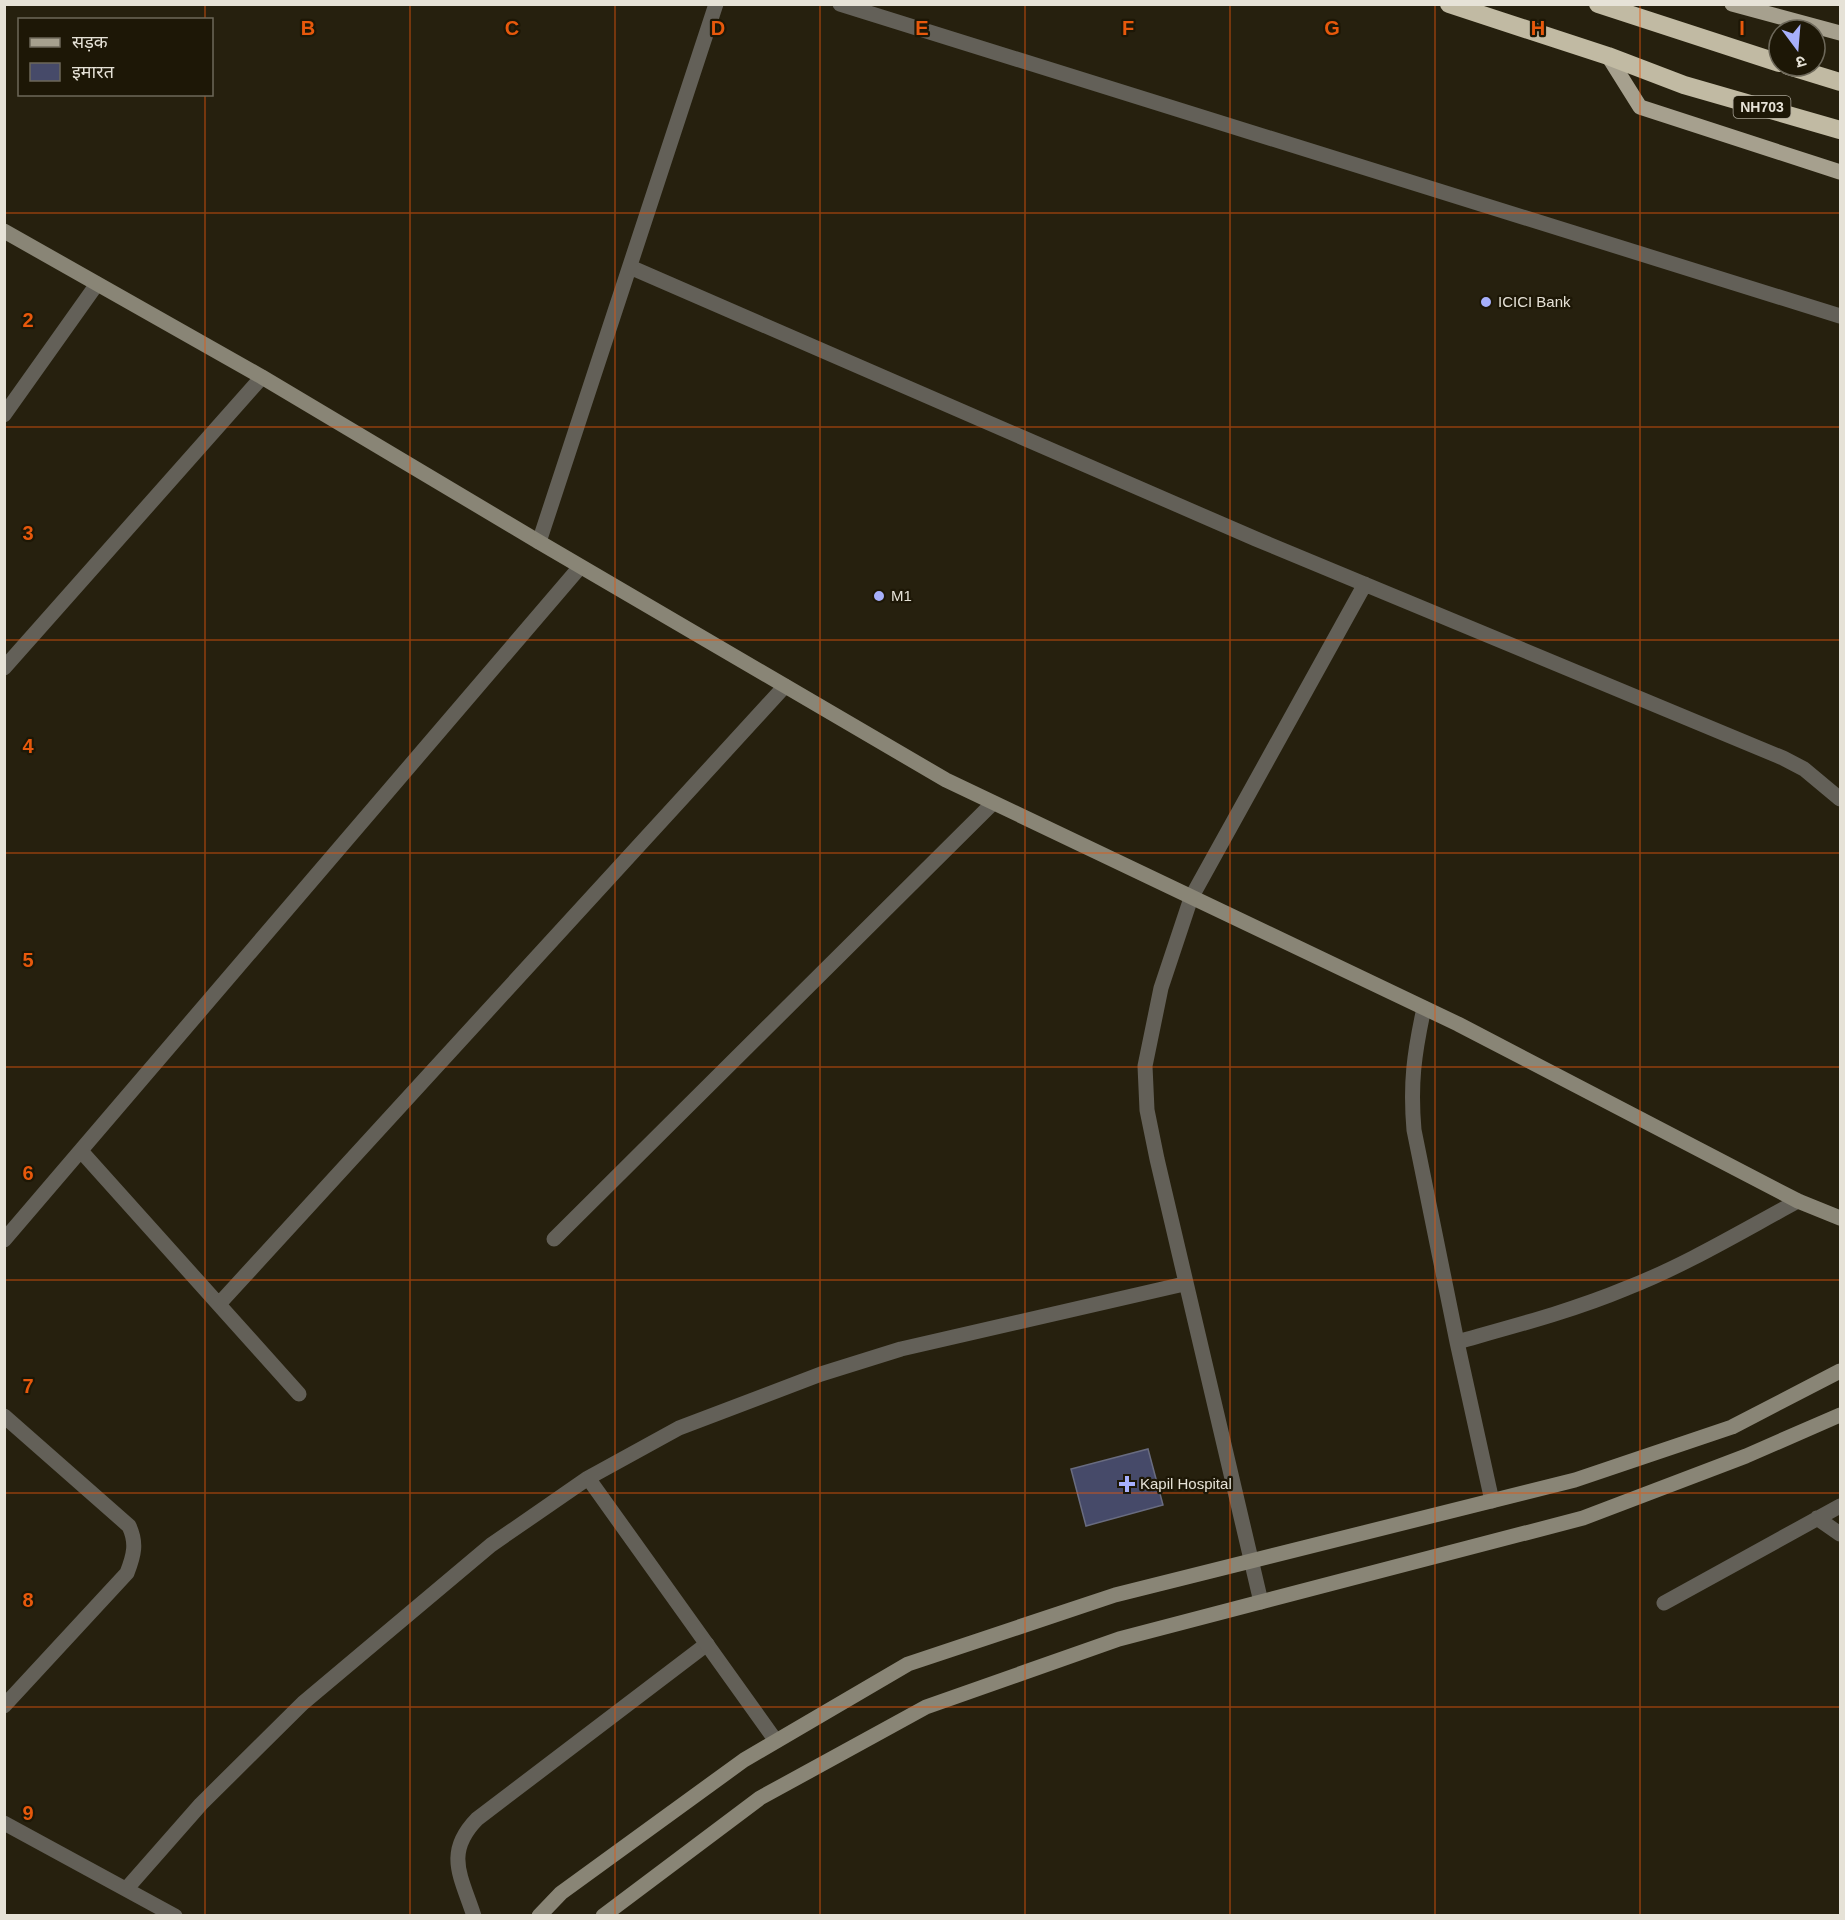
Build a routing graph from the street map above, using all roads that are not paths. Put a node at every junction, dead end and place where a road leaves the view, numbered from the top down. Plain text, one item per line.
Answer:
1 (716, 4) edge
2 (840, 4) edge
3 (1449, 4) edge
4 (1598, 4) edge
5 (1732, 4) edge
6 (1840, 33) edge
7 (1608, 56) junction
8 (1767, 60) edge
9 (1840, 130) edge
10 (1840, 172) edge
11 (4, 231) edge
12 (630, 267) junction
13 (97, 284) junction
14 (1840, 316) edge
15 (262, 377) junction
16 (4, 415) edge
17 (539, 543) junction
18 (580, 567) junction
19 (1365, 584) junction
20 (4, 668) edge
21 (785, 686) junction
22 (1840, 799) edge
23 (993, 803) junction
24 (1191, 898) junction
25 (1424, 1008) junction
26 (81, 1151) junction
27 (1798, 1201) junction
28 (1840, 1218) edge
29 (555, 1239) dead end
30 (4, 1240) edge
31 (1184, 1284) junction
32 (219, 1304) junction
33 (1456, 1342) junction
34 (1840, 1371) edge
35 (299, 1394) dead end
36 (1840, 1415) edge
37 (4, 1416) edge
38 (588, 1478) junction
39 (1492, 1501) junction
40 (1840, 1506) edge
41 (1817, 1518) junction
42 (1840, 1534) edge
43 (1253, 1561) junction
44 (1261, 1602) junction
45 (1664, 1603) dead end
46 (707, 1644) junction
47 (4, 1706) edge
48 (776, 1741) junction
49 (4, 1823) edge
50 (128, 1887) junction
51 (175, 1916) edge
52 (474, 1916) edge
53 (539, 1916) edge
54 (603, 1916) edge

1 - 12 street
2 - 14 street
3 - 7 highway, NH703
4 - 8 highway
5 - 6 main road
7 - 9 highway, NH703
7 - 10 main road
11 - 13 street
12 - 17 street
12 - 19 street
13 - 15 street
13 - 16 street
15 - 17 street
15 - 20 street
17 - 18 street
18 - 21 street
18 - 26 street
19 - 22 street
19 - 24 street
21 - 23 street
21 - 32 street
23 - 24 street
23 - 29 street
24 - 25 street
24 - 31 street
25 - 27 street
25 - 33 street
26 - 30 street
26 - 32 street
27 - 28 street
27 - 33 street
31 - 38 street
31 - 43 street
32 - 35 street
33 - 39 street
34 - 39 street
36 - 44 street
37 - 47 street
38 - 46 street
38 - 50 street
39 - 43 street
40 - 41 street
41 - 42 street
41 - 45 street
43 - 44 street
43 - 48 street
44 - 54 street
46 - 48 street
46 - 52 street
48 - 53 street
49 - 50 street
50 - 51 street

